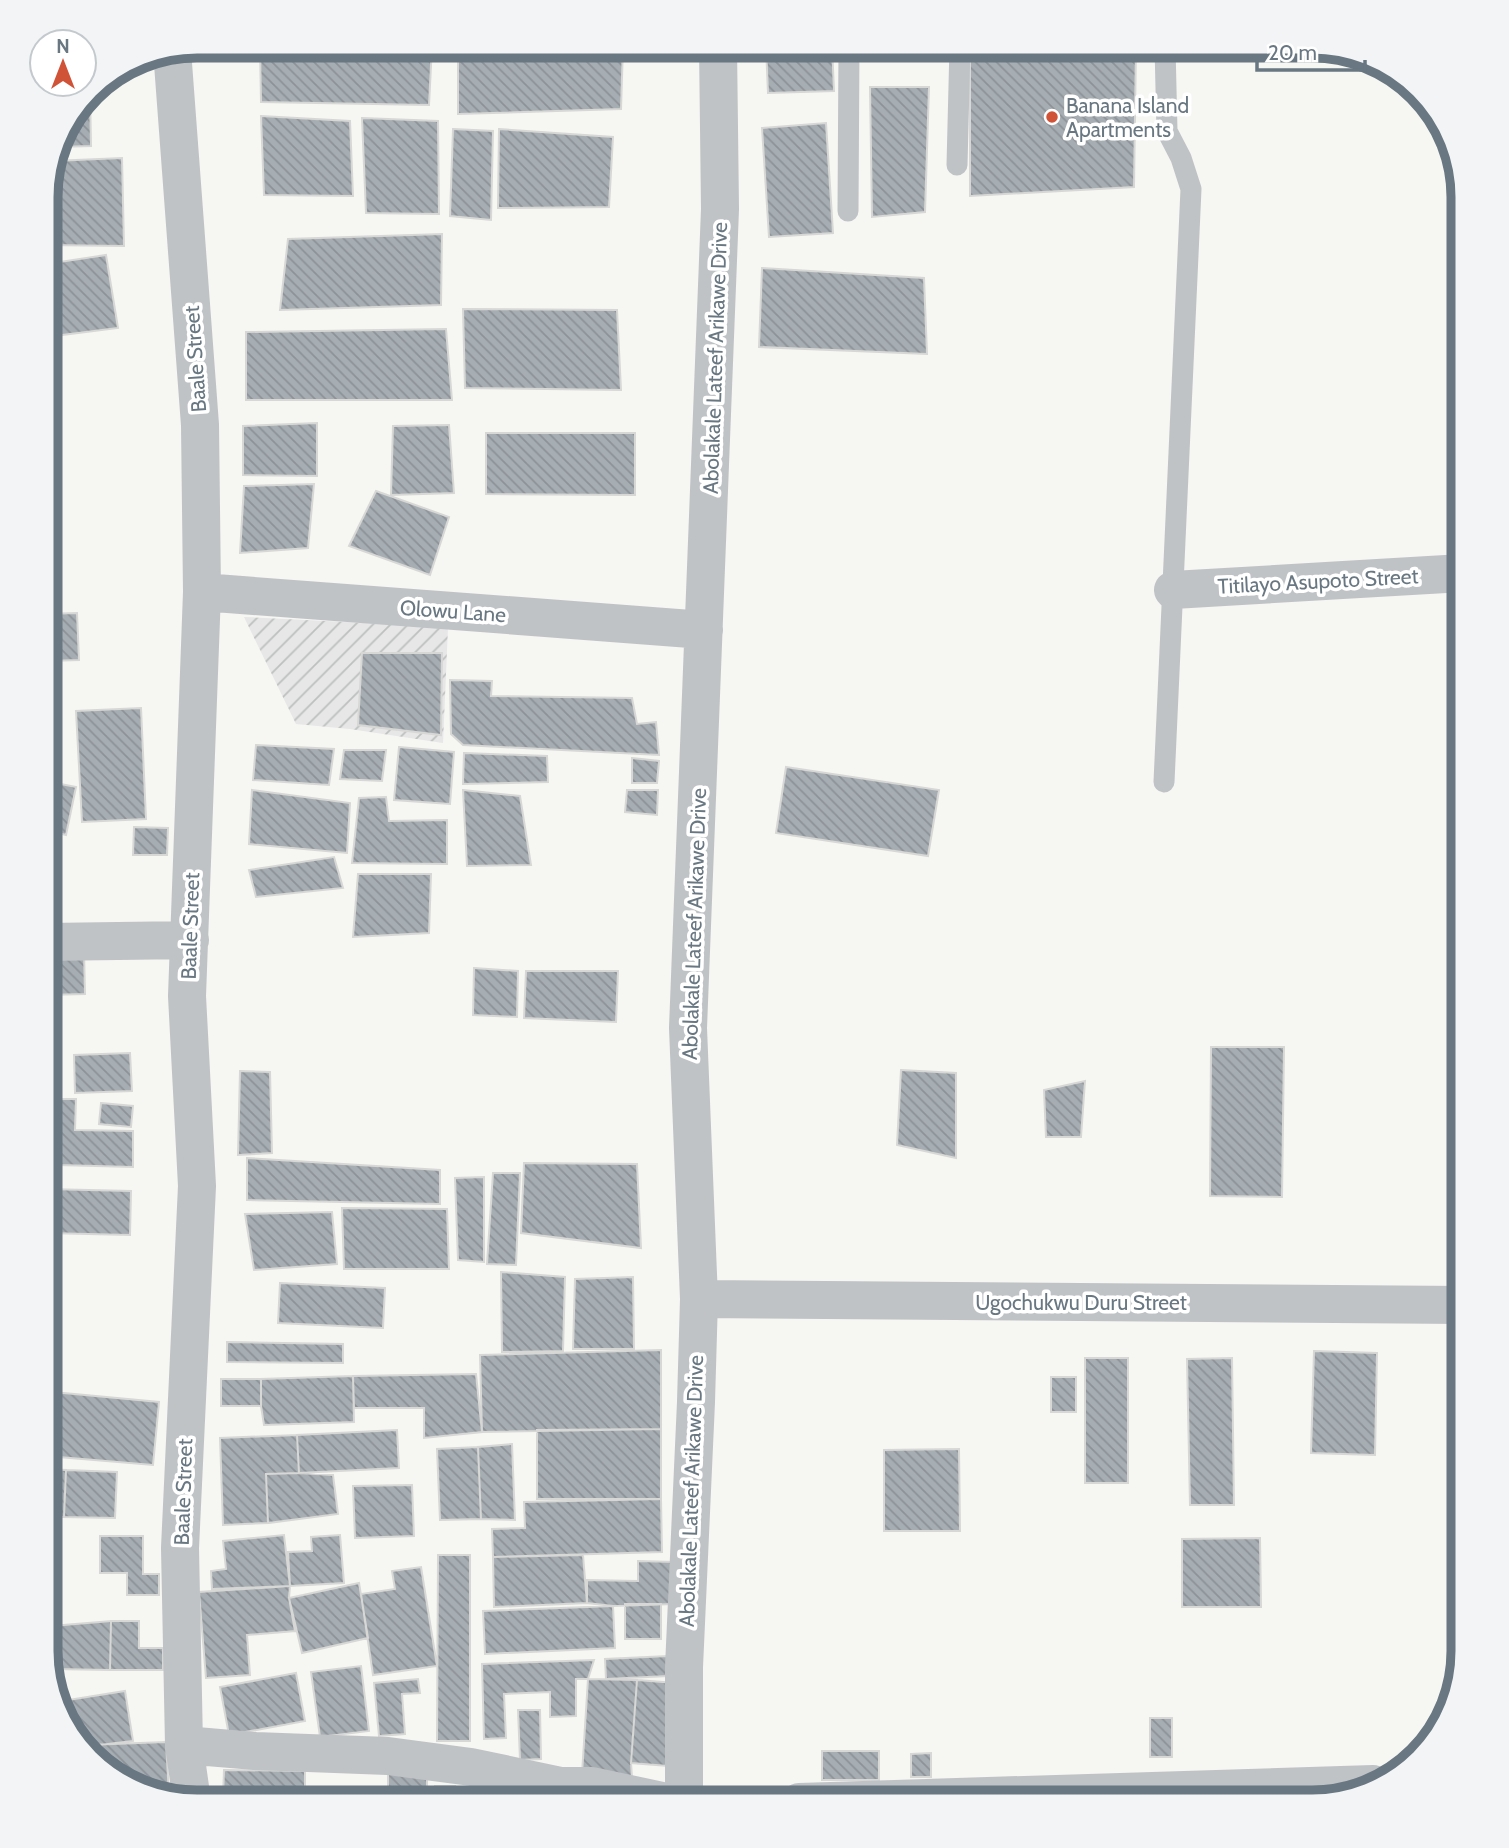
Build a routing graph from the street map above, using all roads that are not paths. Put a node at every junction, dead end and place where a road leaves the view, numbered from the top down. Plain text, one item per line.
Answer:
1 (718, 58) edge
2 (849, 58) edge
3 (960, 58) edge
4 (1165, 58) edge
5 (173, 60) edge
6 (957, 165) dead end
7 (848, 211) dead end
8 (1451, 574) edge
9 (1173, 590) junction
10 (202, 592) junction
11 (704, 630) junction
12 (1164, 782) dead end
13 (190, 940) junction
14 (58, 942) edge
15 (699, 1298) junction
16 (1451, 1305) edge
17 (184, 1745) junction
18 (1352, 1785) edge
19 (190, 1790) edge
20 (611, 1790) edge
21 (684, 1790) edge
22 (1182, 1790) edge

1 - 11 street, Abolakale Lateef Arikawe Drive
2 - 7 lane
3 - 6 lane
4 - 9 lane
5 - 10 street, Baale Street
8 - 9 street, Titilayo Asupoto Street
9 - 12 lane
10 - 11 street, Olowu Lane
10 - 13 street, Baale Street
11 - 15 street, Abolakale Lateef Arikawe Drive
13 - 14 street
13 - 17 street, Baale Street
15 - 16 street, Ugochukwu Duru Street
15 - 21 street, Abolakale Lateef Arikawe Drive
17 - 19 street, Baale Street
17 - 20 street
18 - 22 street

